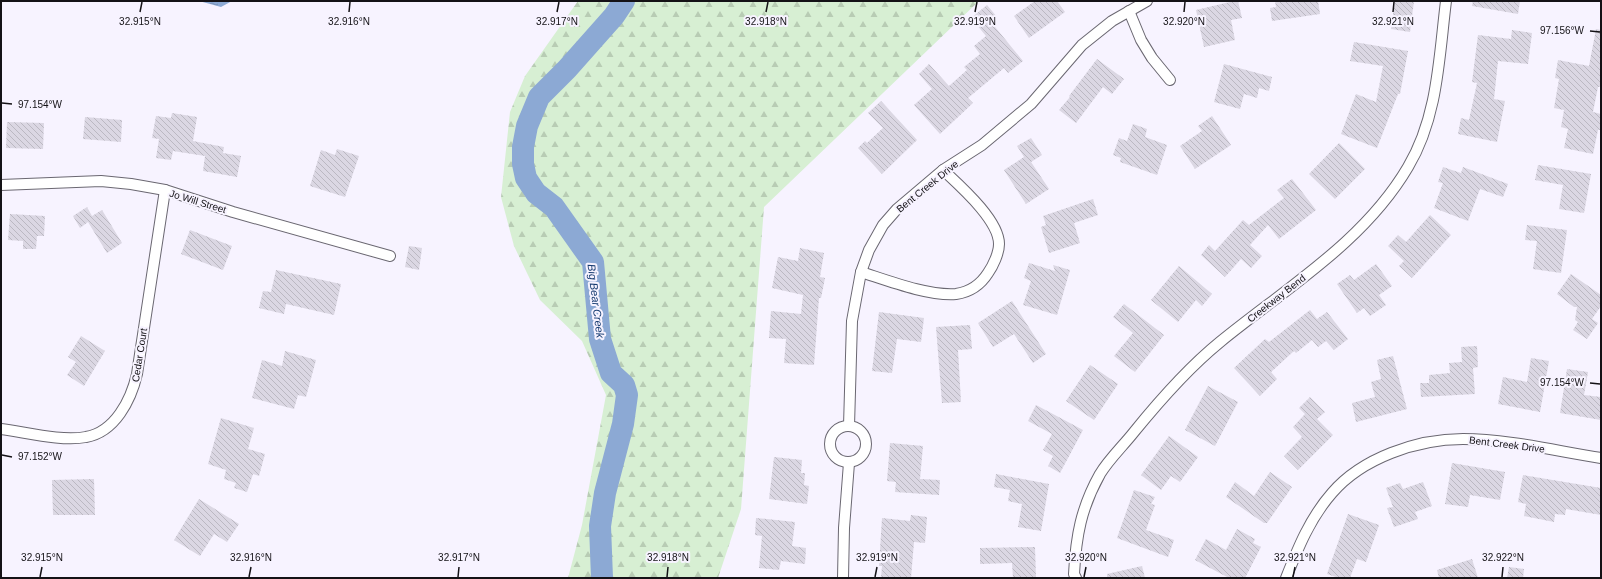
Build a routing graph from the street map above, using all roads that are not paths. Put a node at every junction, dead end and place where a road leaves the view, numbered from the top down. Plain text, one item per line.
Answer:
1 (1147, 1) edge
2 (1446, 1) edge
3 (1129, 11) junction
4 (1170, 80) dead end
5 (943, 170) junction
6 (1, 185) edge
7 (165, 190) junction
8 (390, 256) dead end
9 (861, 272) junction
10 (848, 426) junction
11 (1, 429) edge
12 (1601, 458) edge
13 (849, 463) junction
14 (843, 578) edge
15 (1076, 578) edge
16 (1286, 578) edge

1 - 3 street, Bent Creek Drive
2 - 15 street, Creekway Bend
3 - 4 street
3 - 5 street, Bent Creek Drive
5 - 9 street, Bent Creek Drive
5 - 9 street
6 - 7 street, Jo Will Street
7 - 8 street, Jo Will Street
7 - 11 street, Cedar Court
9 - 10 street, Bent Creek Drive
10 - 13 street
10 - 13 street
12 - 16 street, Bent Creek Drive
13 - 14 street

